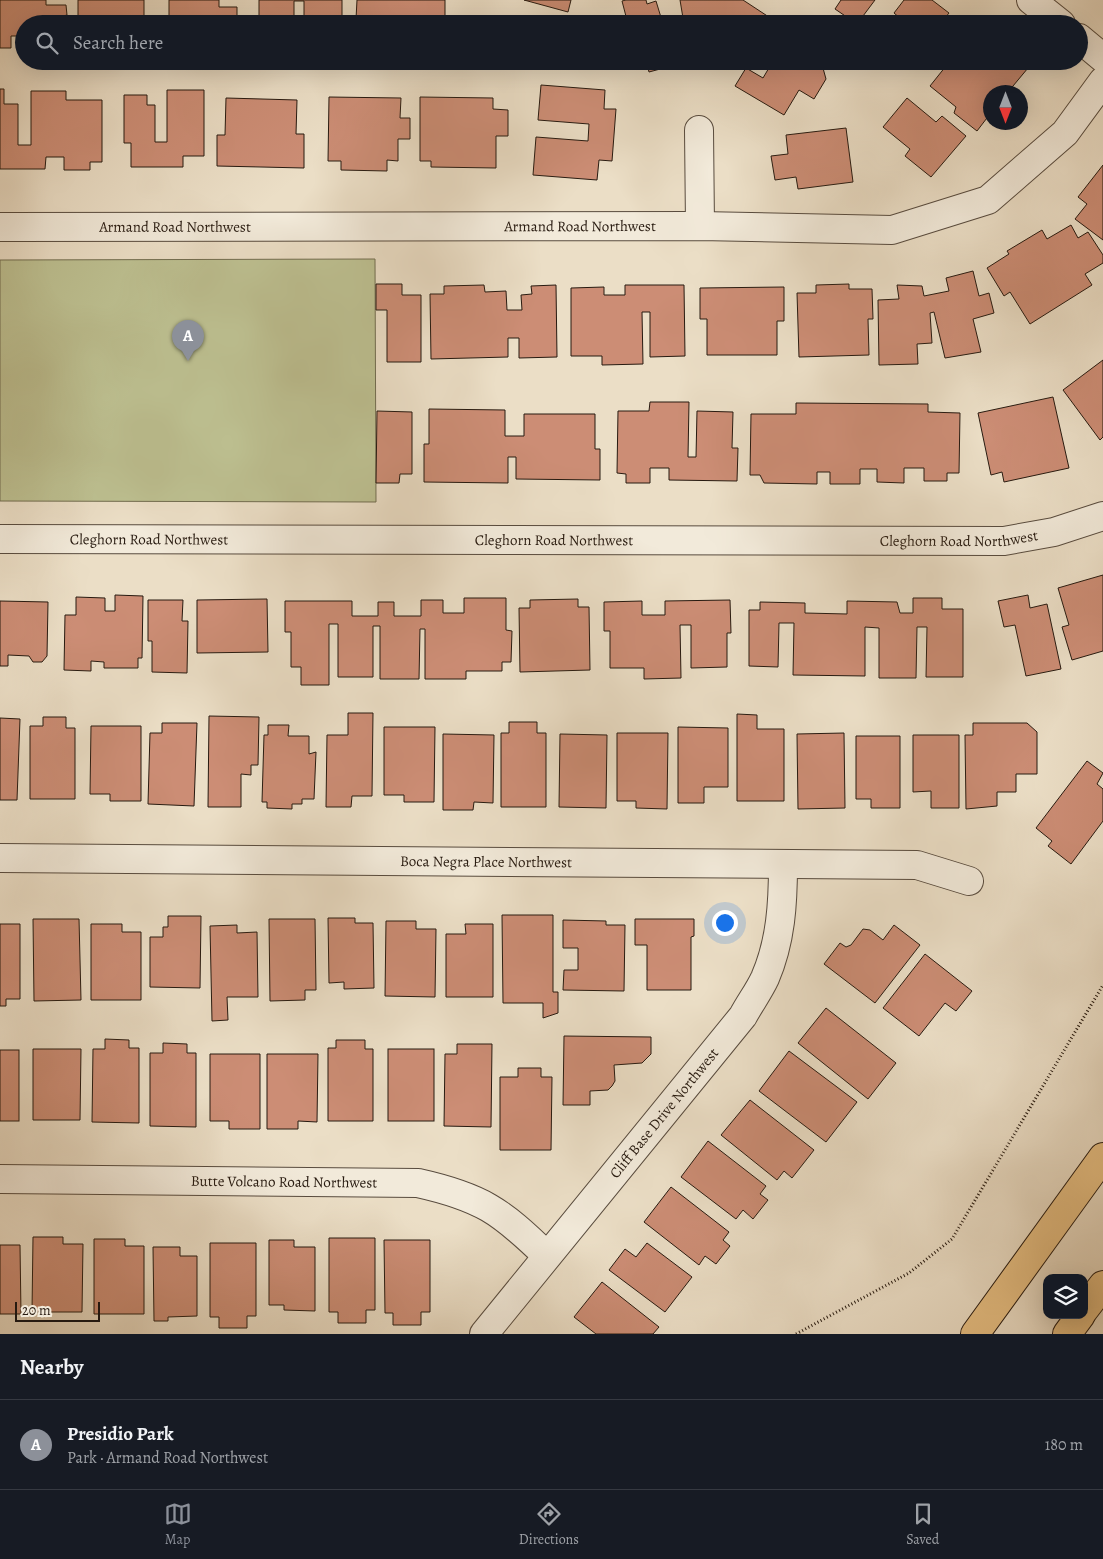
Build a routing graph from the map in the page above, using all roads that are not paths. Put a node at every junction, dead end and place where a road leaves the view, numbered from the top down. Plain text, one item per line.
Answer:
1 (1032, 0) edge
2 (1050, 15) edge
3 (1088, 46) edge
4 (1103, 58) edge
5 (1103, 81) edge
6 (699, 130) dead end
7 (700, 226) junction
8 (0, 227) edge
9 (1103, 516) edge
10 (0, 539) edge
11 (0, 858) edge
12 (783, 864) junction
13 (969, 881) dead end
14 (1103, 1157) edge
15 (0, 1179) edge
16 (546, 1255) junction
17 (1103, 1285) edge
18 (1088, 1305) edge
19 (1078, 1319) edge
20 (484, 1334) edge
21 (975, 1334) edge
22 (1067, 1334) edge

1 - 2 street
3 - 4 street
5 - 7 street, Armand Road Northwest
6 - 7 street
7 - 8 street, Armand Road Northwest
9 - 10 street, Cleghorn Road Northwest
11 - 12 street, Boca Negra Place Northwest
12 - 13 street, Boca Negra Place Northwest
12 - 16 street, Cliff Base Drive Northwest
14 - 21 main road
15 - 16 street, Butte Volcano Road Northwest
16 - 20 street, Cliff Base Drive Northwest
17 - 18 main road
19 - 22 main road

